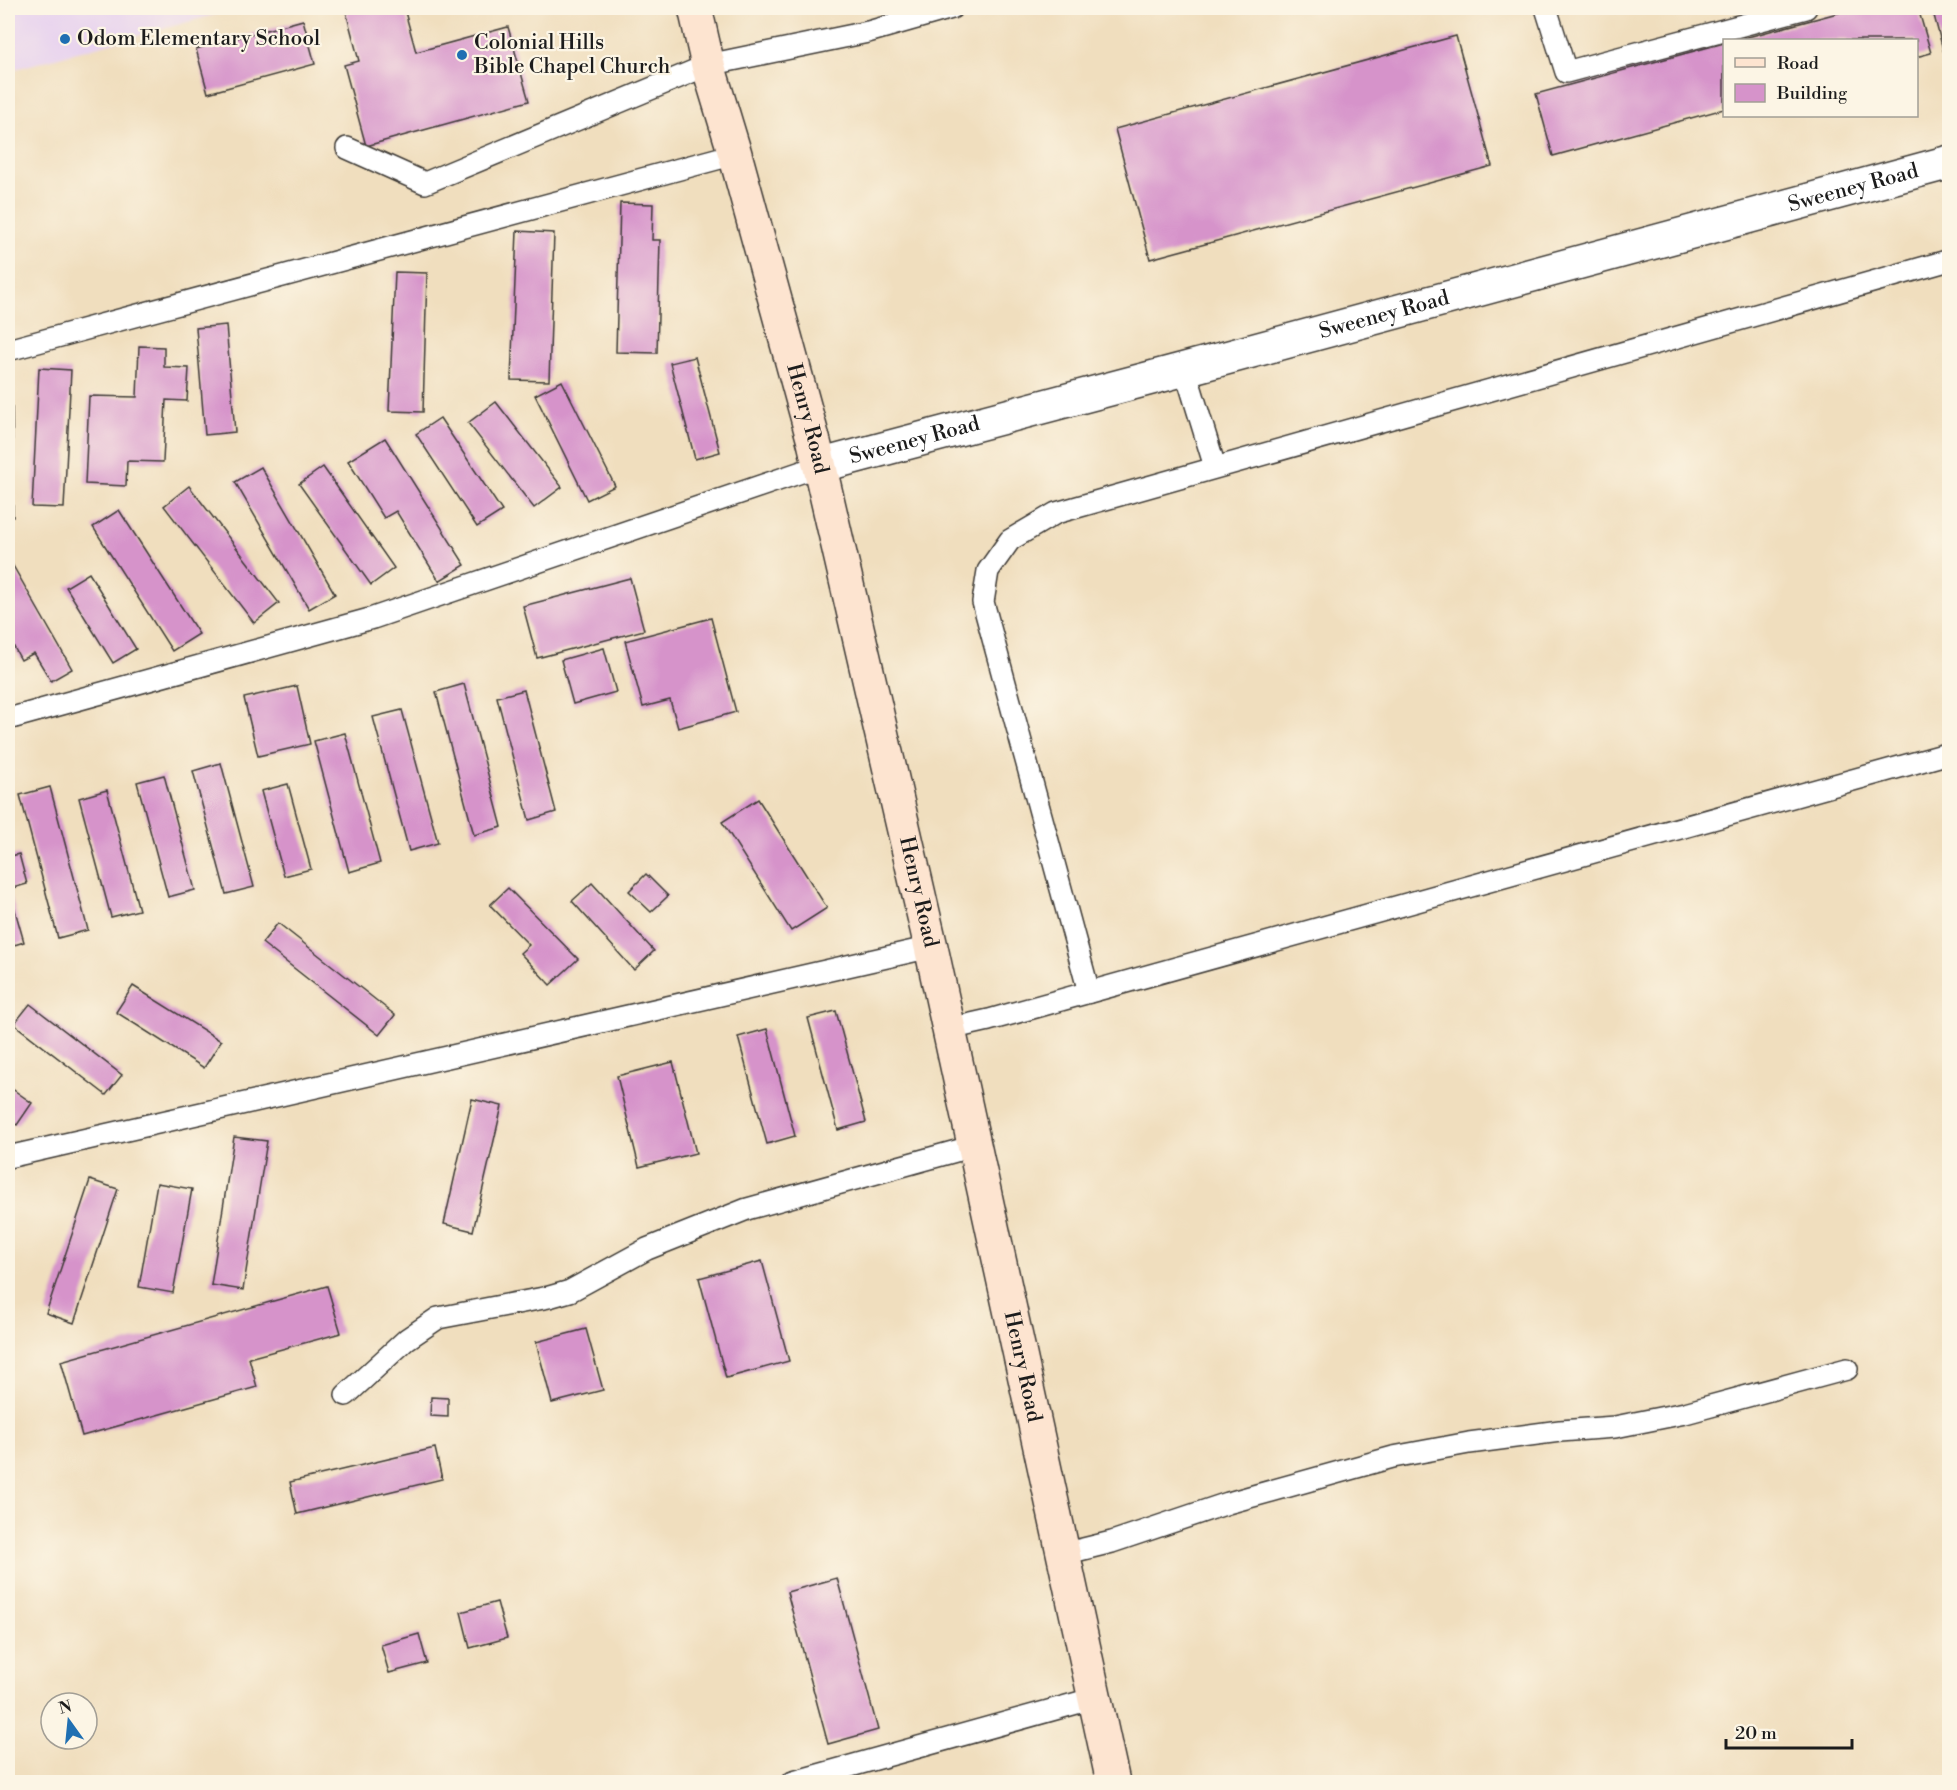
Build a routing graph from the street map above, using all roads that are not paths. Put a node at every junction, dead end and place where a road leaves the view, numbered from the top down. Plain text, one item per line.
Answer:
1 (695, 8) edge
2 (952, 8) edge
3 (1546, 8) edge
4 (1806, 8) edge
5 (708, 65) junction
6 (347, 148) dead end
7 (735, 154) junction
8 (1950, 162) edge
9 (1950, 260) edge
10 (8, 350) edge
11 (1185, 369) junction
12 (819, 466) junction
13 (1215, 467) junction
14 (8, 719) edge
15 (1950, 753) edge
16 (931, 947) junction
17 (1089, 992) junction
18 (949, 1029) junction
19 (975, 1146) junction
20 (8, 1157) edge
21 (1847, 1369) dead end
22 (346, 1395) dead end
23 (1063, 1554) junction
24 (1095, 1698) junction
25 (793, 1782) edge
26 (1113, 1782) edge

1 - 5 street, Henry Road
2 - 5 lane
3 - 4 lane
5 - 6 lane
5 - 7 street, Henry Road
7 - 10 lane
7 - 12 street, Henry Road
8 - 11 street, Sweeney Road
9 - 13 lane
11 - 12 street, Sweeney Road
11 - 13 lane
12 - 14 lane
12 - 16 street, Henry Road
13 - 17 lane
15 - 17 lane
16 - 18 street, Henry Road
16 - 20 lane
17 - 18 lane
18 - 19 street, Henry Road
19 - 22 lane
19 - 23 street, Henry Road
21 - 23 lane
23 - 24 street, Henry Road
24 - 25 lane
24 - 26 street, Henry Road

